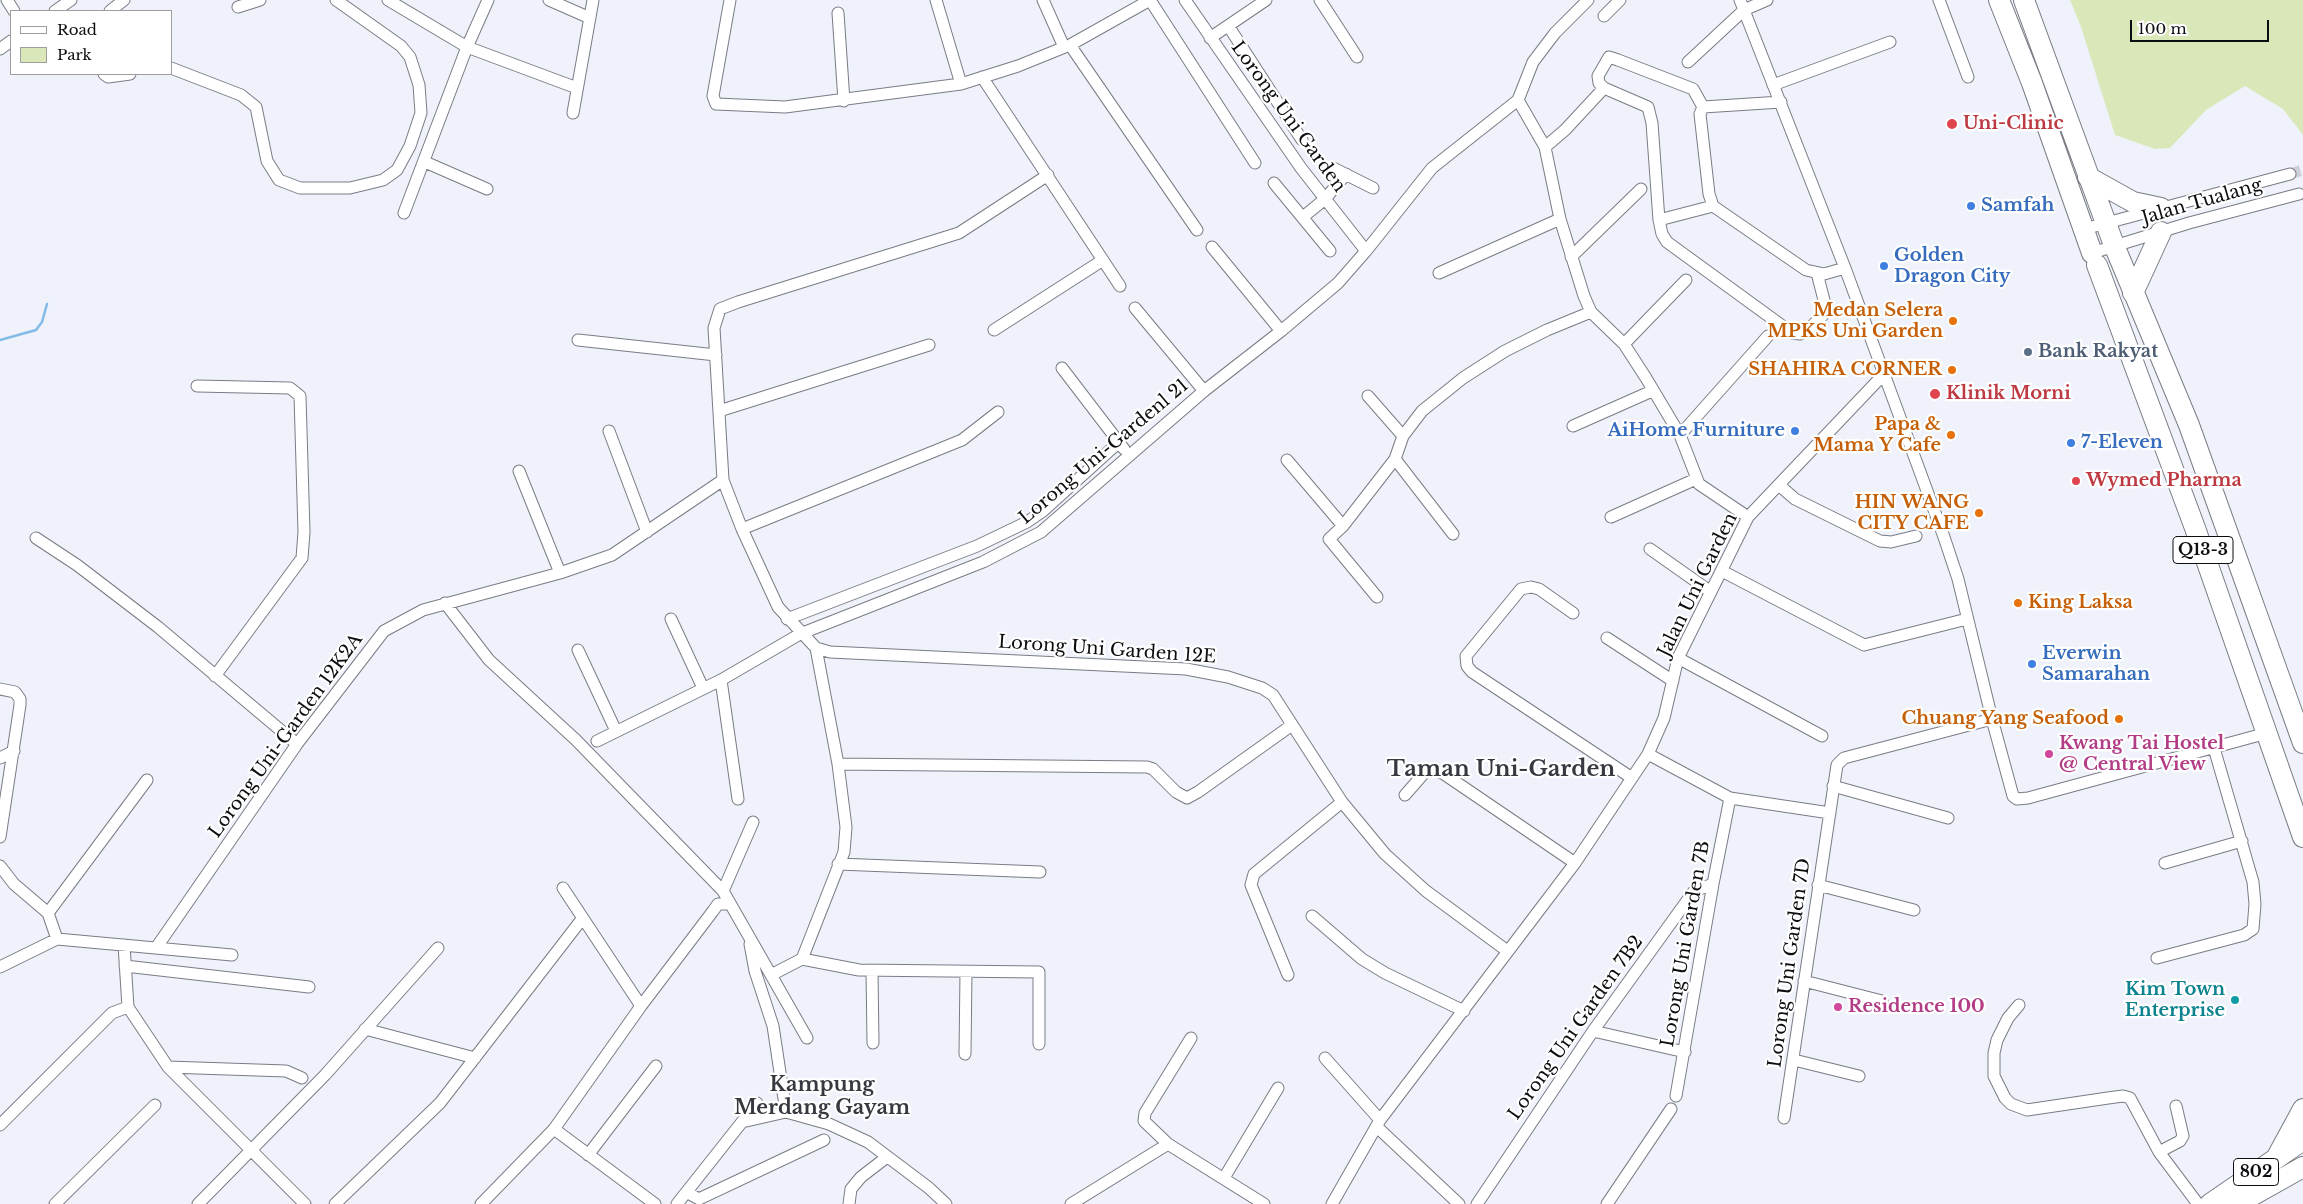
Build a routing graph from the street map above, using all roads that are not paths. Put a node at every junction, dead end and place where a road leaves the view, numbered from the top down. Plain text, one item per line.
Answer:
1 (71, 0) edge
2 (124, 0) edge
3 (260, 0) edge
4 (336, 0) edge
5 (388, 0) edge
6 (488, 0) edge
7 (549, 0) edge
8 (593, 0) edge
9 (730, 0) edge
10 (936, 0) edge
11 (1043, 0) edge
12 (1150, 0) edge
13 (1185, 0) edge
14 (1266, 0) edge
15 (1320, 0) edge
16 (1620, 0) edge
17 (1767, 0) edge
18 (1940, 0) edge
19 (1999, 0) edge
20 (2024, 0) edge
21 (1585, 1) edge
22 (1742, 5) edge
23 (238, 7) dead end
24 (56, 10) edge
25 (111, 10) edge
26 (838, 13) dead end
27 (1604, 16) dead end
28 (590, 18) junction
29 (1229, 27) junction
30 (1210, 38) junction
31 (1890, 42) dead end
32 (1067, 46) junction
33 (466, 48) junction
34 (1357, 57) dead end
35 (1688, 62) dead end
36 (172, 68) edge
37 (105, 75) edge
38 (123, 75) edge
39 (982, 77) junction
40 (1968, 77) dead end
41 (961, 84) junction
42 (1773, 85) junction
43 (577, 88) junction
44 (1604, 88) junction
45 (1518, 100) junction
46 (844, 101) junction
47 (1781, 102) junction
48 (1703, 106) junction
49 (573, 113) dead end
50 (1302, 140) dead end
51 (1545, 147) junction
52 (425, 162) junction
53 (1255, 164) dead end
54 (1333, 168) dead end
55 (1346, 174) junction
56 (2290, 174) tunnel mouth
57 (1048, 175) junction
58 (2088, 177) junction
59 (1274, 183) dead end
60 (1373, 188) dead end
61 (487, 189) dead end
62 (1641, 189) dead end
63 (2299, 194) dead end
64 (1325, 199) junction
65 (1713, 206) junction
66 (2161, 208) junction
67 (404, 213) dead end
68 (1302, 217) junction
69 (1560, 219) junction
70 (1659, 220) junction
71 (2106, 223) junction
72 (2084, 229) junction
73 (1197, 230) dead end
74 (2161, 232) junction
75 (2114, 245) junction
76 (1212, 247) dead end
77 (1330, 251) dead end
78 (1366, 251) junction
79 (1571, 257) junction
80 (2095, 259) junction
81 (1103, 260) junction
82 (1846, 268) junction
83 (1439, 273) dead end
84 (1818, 273) junction
85 (1686, 280) dead end
86 (1120, 286) dead end
87 (2133, 293) junction
88 (1135, 308) dead end
89 (1592, 312) junction
90 (994, 330) dead end
91 (1281, 331) junction
92 (1768, 336) dead end
93 (578, 340) dead end
94 (1624, 344) junction
95 (929, 345) dead end
96 (716, 354) junction
97 (1062, 368) dead end
98 (1885, 373) junction
99 (197, 386) dead end
100 (1652, 391) junction
101 (1204, 392) junction
102 (1368, 396) dead end
103 (719, 411) junction
104 (998, 412) dead end
105 (1573, 426) dead end
106 (609, 431) dead end
107 (1680, 435) junction
108 (1403, 436) junction
109 (1118, 443) junction
110 (1130, 456) junction
111 (1395, 459) junction
112 (1287, 460) dead end
113 (520, 471) dead end
114 (1696, 479) junction
115 (723, 480) junction
116 (1780, 486) junction
117 (1611, 517) dead end
118 (1748, 517) junction
119 (1343, 526) junction
120 (742, 528) junction
121 (647, 532) junction
122 (1454, 534) dead end
123 (1916, 536) dead end
124 (36, 538) dead end
125 (977, 546) junction
126 (1650, 549) dead end
127 (983, 562) junction
128 (1722, 571) junction
129 (560, 573) junction
130 (1711, 592) junction
131 (1377, 597) dead end
132 (445, 603) junction
133 (1573, 613) dead end
134 (671, 619) dead end
135 (787, 619) junction
136 (1967, 619) junction
137 (800, 634) junction
138 (1607, 638) dead end
139 (816, 648) junction
140 (578, 650) dead end
141 (1678, 658) junction
142 (215, 676) junction
143 (721, 680) junction
144 (1673, 680) junction
145 (703, 688) junction
146 (0, 689) edge
147 (1992, 719) junction
148 (1292, 725) junction
149 (616, 731) junction
150 (2267, 733) junction
151 (1822, 736) dead end
152 (597, 741) dead end
153 (2303, 743) edge
154 (297, 744) junction
155 (2214, 748) junction
156 (14, 751) junction
157 (1648, 754) junction
158 (0, 758) edge
159 (838, 764) junction
160 (0, 765) edge
161 (11, 771) junction
162 (1632, 778) junction
163 (147, 780) dead end
164 (1833, 786) junction
165 (1404, 795) dead end
166 (1730, 798) junction
167 (738, 799) dead end
168 (1342, 802) junction
169 (1830, 813) junction
170 (1948, 818) dead end
171 (753, 822) dead end
172 (0, 837) edge
173 (2303, 837) edge
174 (2242, 841) junction
175 (1575, 863) junction
176 (2165, 863) dead end
177 (838, 864) junction
178 (0, 866) edge
179 (1040, 872) dead end
180 (1713, 884) junction
181 (1818, 885) junction
182 (563, 888) dead end
183 (723, 891) junction
184 (730, 904) junction
185 (1914, 910) dead end
186 (48, 912) junction
187 (1312, 916) dead end
188 (582, 919) junction
189 (748, 935) junction
190 (58, 939) junction
191 (124, 945) junction
192 (156, 948) junction
193 (438, 948) dead end
194 (1506, 950) junction
195 (232, 955) dead end
196 (2156, 958) dead end
197 (802, 959) junction
198 (125, 966) junction
199 (0, 967) edge
200 (872, 970) junction
201 (966, 972) junction
202 (771, 975) junction
203 (1288, 975) dead end
204 (1804, 981) junction
205 (310, 987) dead end
206 (1882, 1001) dead end
207 (2018, 1005) dead end
208 (641, 1006) junction
209 (128, 1007) junction
210 (1464, 1010) junction
211 (365, 1030) junction
212 (1593, 1031) junction
213 (807, 1038) dead end
214 (1190, 1038) dead end
215 (873, 1042) dead end
216 (1039, 1044) dead end
217 (1685, 1052) junction
218 (965, 1054) dead end
219 (475, 1058) junction
220 (1325, 1058) dead end
221 (1794, 1060) junction
222 (656, 1066) dead end
223 (168, 1067) junction
224 (1859, 1076) dead end
225 (302, 1078) dead end
226 (1278, 1088) dead end
227 (1676, 1096) dead end
228 (757, 1103) dead end
229 (155, 1105) dead end
230 (2176, 1106) dead end
231 (1670, 1109) dead end
232 (2303, 1109) edge
233 (786, 1112) junction
234 (1784, 1118) dead end
235 (742, 1122) junction
236 (1378, 1124) junction
237 (0, 1125) edge
238 (554, 1129) junction
239 (824, 1140) dead end
240 (2303, 1140) edge
241 (1168, 1144) junction
242 (252, 1150) junction
243 (2160, 1152) junction
244 (588, 1155) junction
245 (887, 1156) junction
246 (2277, 1156) junction
247 (2303, 1167) edge
248 (1224, 1178) junction
249 (688, 1193) junction
250 (1077, 1203) edge
251 (1456, 1203) edge
252 (55, 1204) edge
253 (198, 1204) edge
254 (305, 1204) edge
255 (335, 1204) edge
256 (481, 1204) edge
257 (655, 1204) edge
258 (677, 1204) edge
259 (850, 1204) edge
260 (946, 1204) edge
261 (1264, 1204) edge
262 (1332, 1204) edge
263 (1477, 1204) edge
264 (1606, 1204) edge
265 (2198, 1204) edge
266 (2210, 1204) edge
267 (2237, 1204) edge

1 - 24 street
2 - 25 street
3 - 23 street
4 - 36 street
5 - 33 street
6 - 33 street
7 - 28 street
8 - 28 street
9 - 46 street
10 - 41 street
11 - 32 street
12 - 32 street
12 - 53 street
13 - 30 street, Lorong Uni Garden
14 - 29 street
15 - 34 street
16 - 27 street
17 - 22 street
18 - 40 street
19 - 72 highway, Q13-3
20 - 58 highway, Q13-3
21 - 45 street
22 - 35 street
22 - 42 street
26 - 46 street
28 - 43 street
29 - 30 street
29 - 50 street
30 - 64 street, Lorong Uni Garden
31 - 42 street
32 - 39 street
32 - 73 street
33 - 43 street
33 - 52 street
37 - 38 street
39 - 41 street
39 - 57 street
41 - 46 street
42 - 47 street
43 - 49 street
44 - 48 street
44 - 51 street
44 - 70 street
45 - 51 street
45 - 78 street, Lorong Uni-Gardenl 21
47 - 48 street
47 - 82 street
48 - 65 street
51 - 69 street
52 - 61 street
52 - 67 street
54 - 55 street
55 - 60 street
55 - 64 street
56 - 66 street, Jalan Tualang
57 - 81 street
57 - 96 street
58 - 66 highway
58 - 71 highway, Q13-3
59 - 68 street
62 - 79 street
63 - 74 street, Jalan Tualang
64 - 68 street
64 - 78 street, Lorong Uni Garden
65 - 70 street
65 - 84 street
66 - 71 street, Jalan Tualang
68 - 77 street
69 - 79 street
69 - 83 street
70 - 84 street
71 - 72 street, Jalan Tualang
71 - 75 highway, Q13-3
72 - 80 highway, Q13-3
74 - 75 street, Jalan Tualang
74 - 87 highway
75 - 80 street, Jalan Tualang
75 - 87 highway, Q13-3
76 - 91 street
78 - 91 street, Lorong Uni-Gardenl 21
79 - 89 street
80 - 150 highway, Q13-3
81 - 86 street
81 - 90 street
82 - 84 street
82 - 98 street
85 - 94 street
87 - 153 highway, Q13-3
88 - 101 street
89 - 94 street
89 - 108 street
91 - 101 street, Lorong Uni-Gardenl 21
92 - 107 street
93 - 96 street
94 - 100 street
95 - 103 street
96 - 103 street
97 - 109 street
98 - 116 street, Jalan Uni Garden
98 - 136 street
99 - 142 street
100 - 105 street
100 - 107 street
101 - 110 street, Lorong Uni-Gardenl 21
102 - 108 street
103 - 115 street
104 - 120 street
106 - 121 street
107 - 114 street
108 - 111 street
109 - 110 street
109 - 125 street
110 - 127 street, Lorong Uni-Gardenl 21
111 - 119 street
111 - 122 street
112 - 119 street
113 - 129 street
114 - 117 street
114 - 118 street
115 - 120 street
115 - 121 street, Lorong Uni-Garden 12K2A
116 - 118 street, Jalan Uni Garden
116 - 123 street
118 - 128 street, Jalan Uni Garden
119 - 131 street
120 - 135 street
121 - 129 street, Lorong Uni-Garden 12K2A
124 - 142 street
125 - 127 street
125 - 135 street
126 - 130 street
127 - 137 street, Lorong Uni-Gardenl 21
128 - 130 street, Jalan Uni Garden
128 - 136 street
129 - 132 street, Lorong Uni-Garden 12K2A
130 - 141 street, Jalan Uni Garden
132 - 154 street, Lorong Uni-Garden 12K2A
132 - 183 street
133 - 162 street
134 - 145 street
135 - 137 street
136 - 147 street
137 - 139 street
137 - 143 street, Lorong Uni-Gardenl 21
138 - 144 street
139 - 148 street, Lorong Uni Garden 12E
139 - 159 street
140 - 149 street
141 - 144 street, Jalan Uni Garden
141 - 151 street
142 - 154 street
143 - 145 street, Lorong Uni-Gardenl 21
143 - 167 street
144 - 157 street, Jalan Uni Garden
145 - 149 street, Lorong Uni-Gardenl 21
146 - 156 street
147 - 155 street
147 - 164 street, Lorong Uni Garden 7D
148 - 159 street
148 - 168 street
149 - 152 street, Lorong Uni-Gardenl 21
150 - 155 street
150 - 173 highway, Q13-3
154 - 192 street, Lorong Uni-Garden 12K2A
155 - 174 street
156 - 158 street
156 - 161 street
157 - 162 street, Jalan Uni Garden
157 - 166 street
159 - 177 street
160 - 161 street
161 - 172 street
162 - 175 street, Jalan Uni Garden
163 - 186 street
164 - 169 street, Lorong Uni Garden 7D
164 - 170 street
165 - 175 street
166 - 169 street
166 - 180 street, Lorong Uni Garden 7B
168 - 194 street
168 - 203 street
169 - 181 street, Lorong Uni Garden 7D
171 - 183 street
174 - 176 street
174 - 196 street
175 - 194 street, Jalan Uni Garden
177 - 179 street
177 - 197 street
178 - 186 street
180 - 212 street, Lorong Uni Garden 7B2
180 - 217 street, Lorong Uni Garden 7B
181 - 185 street
181 - 204 street, Lorong Uni Garden 7D
182 - 188 street
183 - 184 street
184 - 189 street
184 - 208 street
186 - 190 street
187 - 210 street
188 - 208 street
188 - 219 street
189 - 202 street
189 - 233 street
190 - 191 street
190 - 199 street
191 - 192 street
191 - 198 street
192 - 195 street
193 - 211 street
194 - 210 street, Jalan Uni Garden
197 - 200 street
197 - 202 street
198 - 205 street
198 - 209 street
200 - 201 street
200 - 215 street
201 - 216 street
201 - 218 street
202 - 213 street
204 - 206 street
204 - 221 street, Lorong Uni Garden 7D
207 - 243 street
208 - 238 street
209 - 223 street
209 - 237 street
210 - 236 street, Jalan Uni Garden
211 - 219 street
211 - 242 street
212 - 217 street
212 - 263 street, Lorong Uni Garden 7B2
214 - 241 street
217 - 227 street, Lorong Uni Garden 7B
219 - 255 street
220 - 236 street
221 - 224 street
221 - 234 street, Lorong Uni Garden 7D
222 - 244 street
223 - 225 street
223 - 242 street
226 - 248 street
228 - 235 street
229 - 252 street
230 - 243 street
231 - 264 street
232 - 246 highway
233 - 235 street
233 - 245 street
235 - 249 street
236 - 251 street
236 - 262 street, Jalan Uni Garden
238 - 244 street
238 - 256 street
239 - 249 street
240 - 246 highway, 802
241 - 248 street
241 - 250 street
242 - 253 street
242 - 254 street
243 - 265 street
244 - 257 street
245 - 259 street
245 - 260 street
246 - 266 highway, 802
247 - 267 highway, 802
248 - 261 street
249 - 258 street

